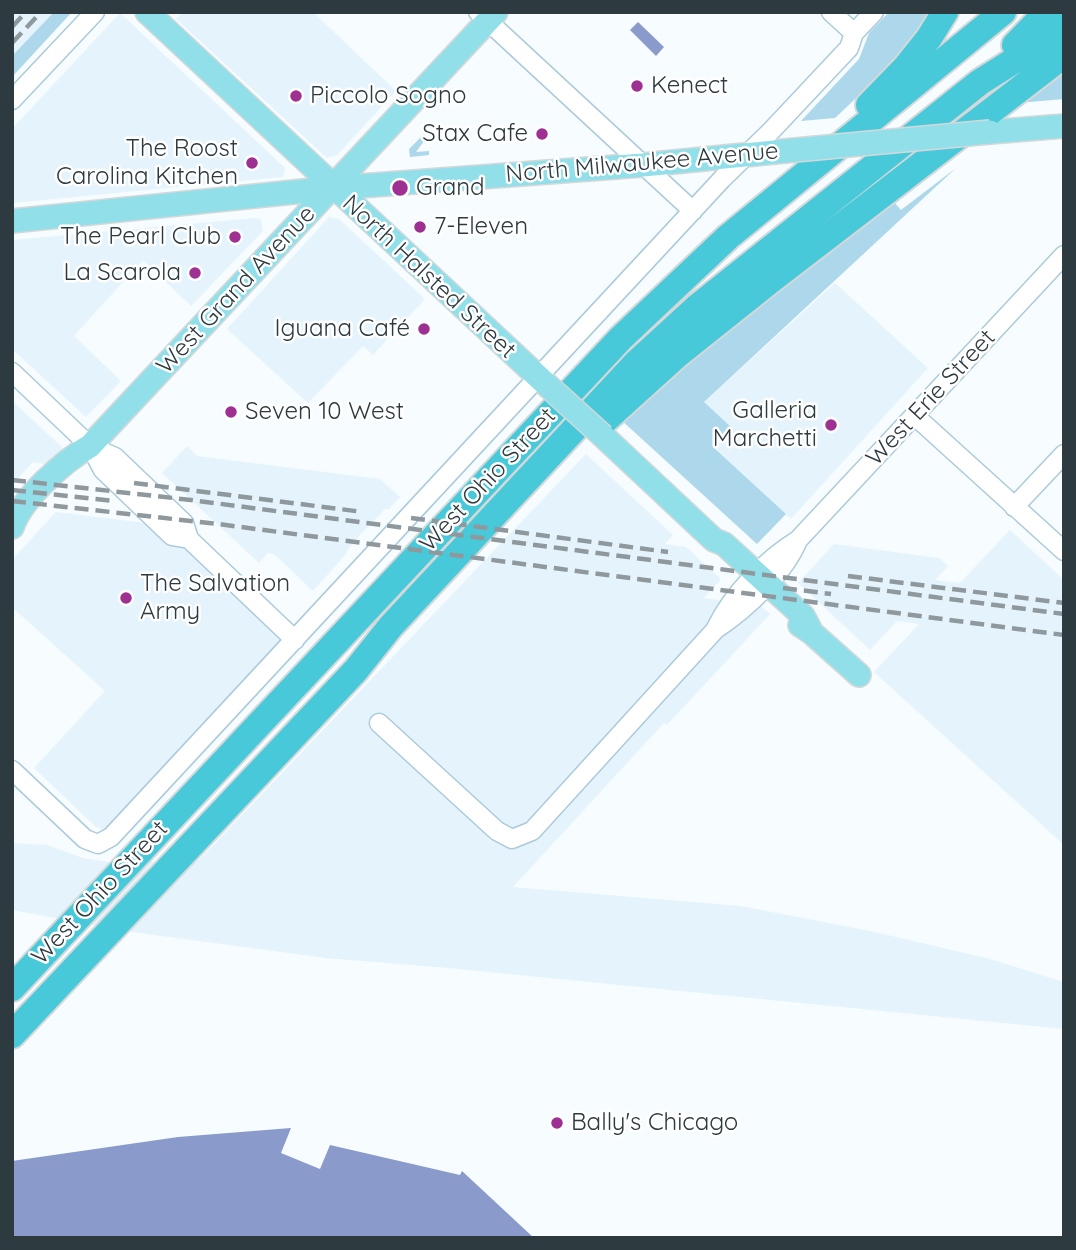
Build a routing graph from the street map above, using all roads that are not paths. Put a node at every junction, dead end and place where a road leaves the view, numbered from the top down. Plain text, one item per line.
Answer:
1 (95, 12) edge
2 (147, 12) edge
3 (831, 12) edge
4 (874, 12) edge
5 (945, 12) edge
6 (1003, 12) edge
7 (1047, 12) edge
8 (488, 15) edge
9 (1064, 25) edge
10 (854, 33) junction
11 (1064, 55) edge
12 (980, 82) junction
13 (12, 100) edge
14 (1064, 126) edge
15 (836, 149) junction
16 (746, 156) junction
17 (643, 165) junction
18 (332, 188) junction
19 (692, 211) junction
20 (12, 221) edge
21 (1064, 255) edge
22 (12, 372) edge
23 (543, 382) junction
24 (915, 416) junction
25 (90, 446) junction
26 (1064, 454) edge
27 (1014, 507) junction
28 (12, 527) edge
29 (1064, 551) edge
30 (759, 582) junction
31 (295, 640) junction
32 (356, 670) junction
33 (859, 676) dead end
34 (379, 723) dead end
35 (12, 770) edge
36 (12, 988) edge
37 (12, 1035) edge

1 - 13 street
2 - 18 main road, North Halsted Street
3 - 10 street
4 - 10 street, West Ohio Street
5 - 15 highway
6 - 15 highway, West Ohio Street
7 - 12 highway
8 - 17 street
8 - 18 main road, West Grand Avenue
9 - 12 highway
10 - 16 street, West Ohio Street
11 - 32 highway
12 - 32 highway, West Ohio Street
14 - 16 main road, North Milwaukee Avenue, bridge
15 - 36 highway, West Ohio Street
16 - 17 main road, North Milwaukee Avenue
16 - 19 street, West Ohio Street
17 - 18 main road, North Milwaukee Avenue
17 - 19 street
18 - 20 main road, North Milwaukee Avenue
18 - 23 main road, North Halsted Street
18 - 25 main road, West Grand Avenue
19 - 23 street, West Ohio Street
21 - 24 street, West Erie Street
22 - 25 street
23 - 30 main road, North Halsted Street, bridge
23 - 31 street, West Ohio Street
24 - 27 street
24 - 30 street, West Erie Street
25 - 28 main road, West Grand Avenue
25 - 31 street
26 - 27 street
27 - 29 street
30 - 33 main road, North Halsted Street
30 - 34 street, West Erie Street
31 - 35 street, West Ohio Street
32 - 37 highway, West Ohio Street

